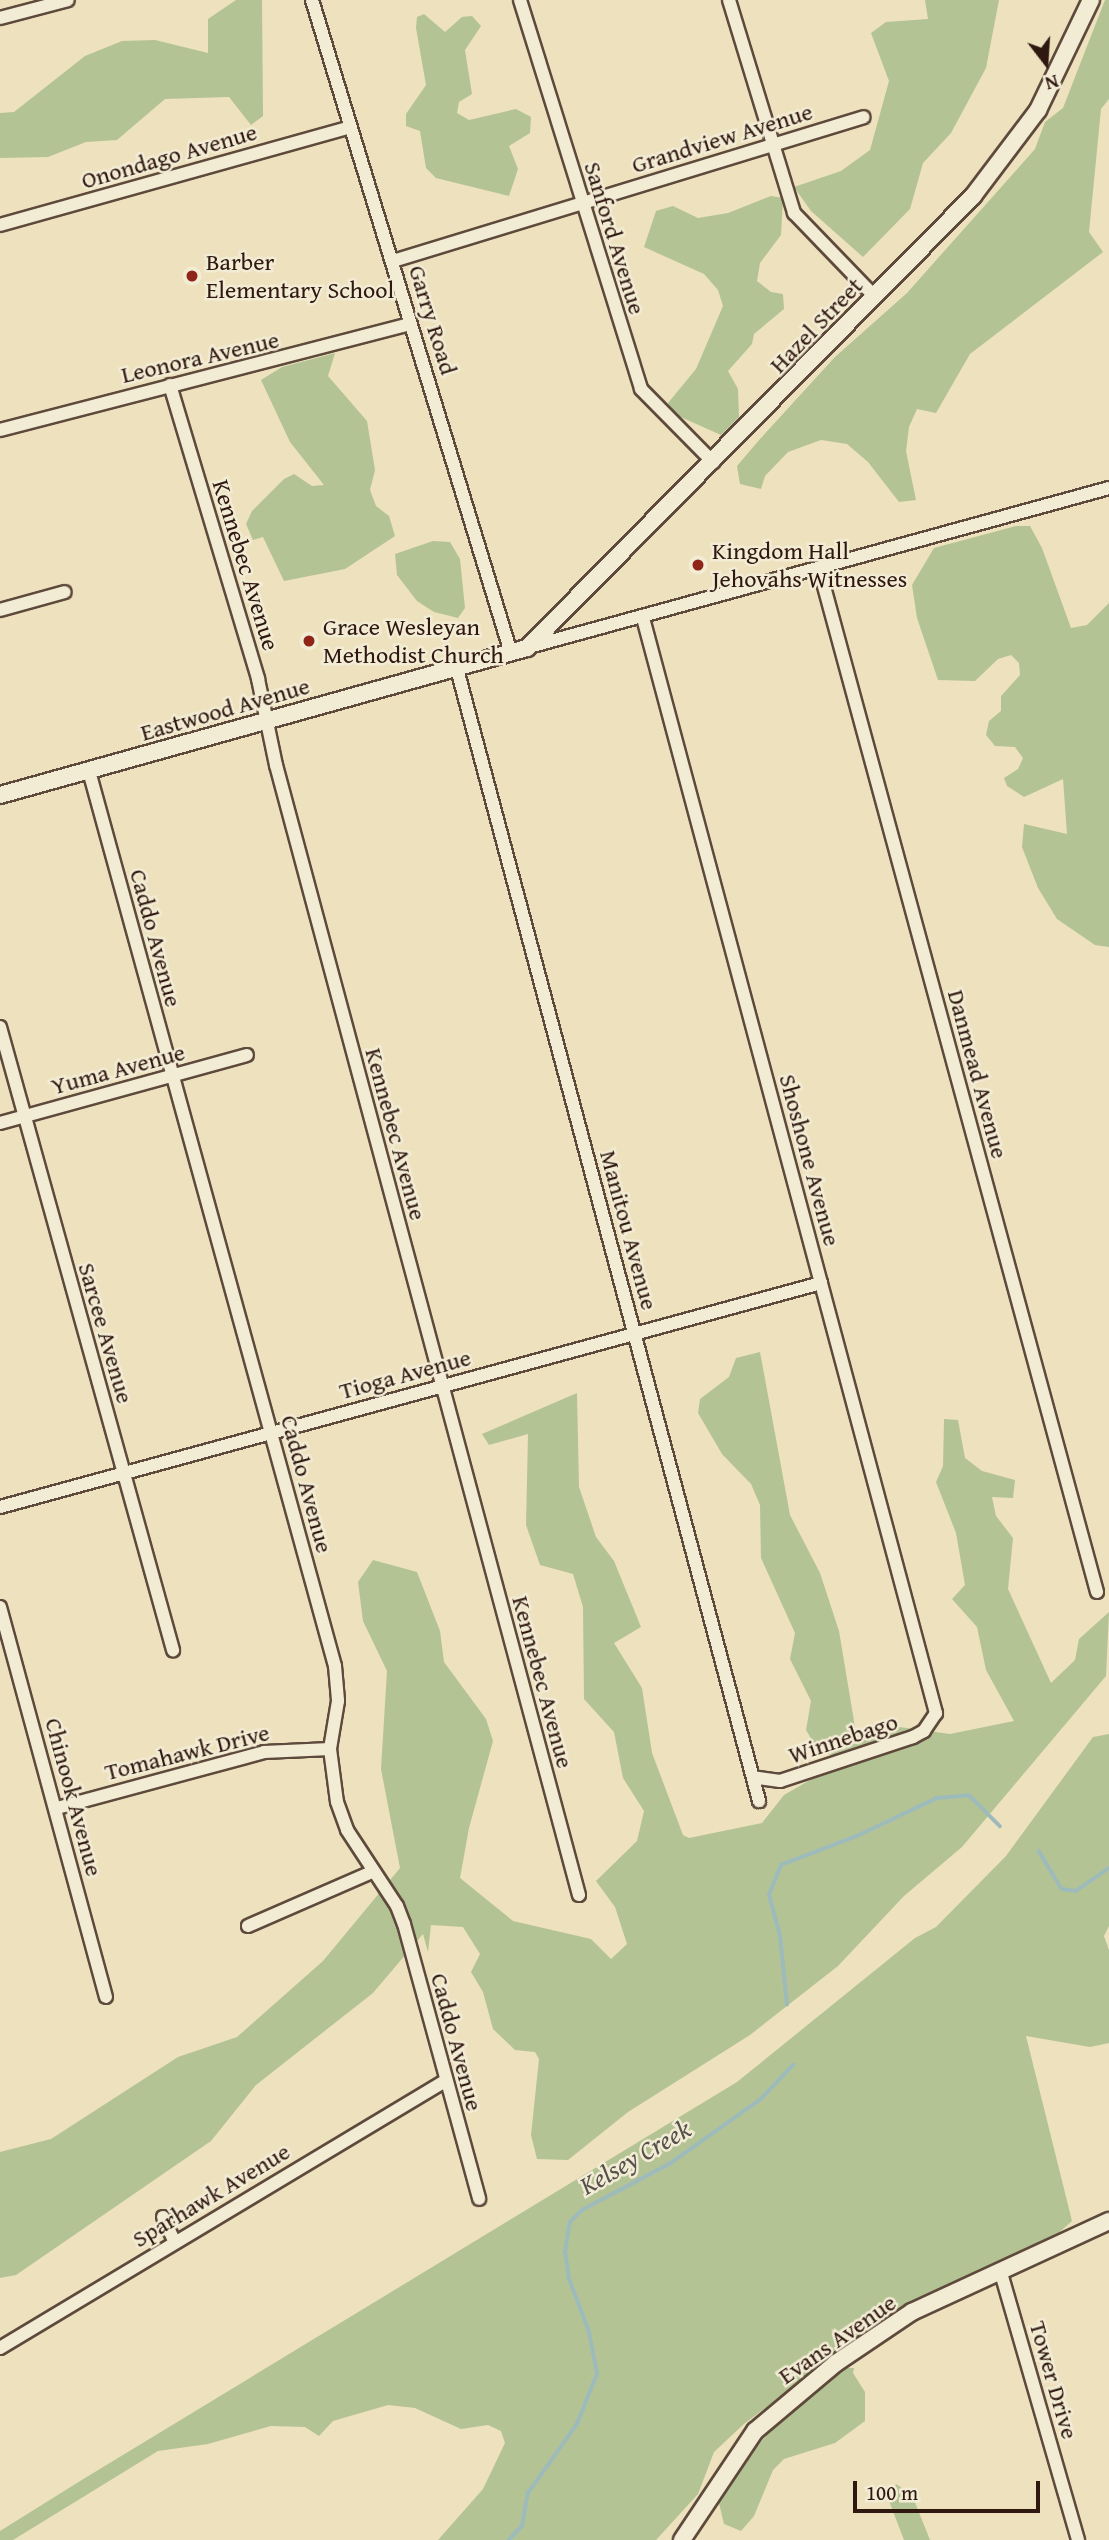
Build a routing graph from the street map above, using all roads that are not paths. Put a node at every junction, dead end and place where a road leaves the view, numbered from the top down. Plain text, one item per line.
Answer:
1 (68, 0) edge
2 (312, 0) edge
3 (520, 0) edge
4 (729, 0) edge
5 (1091, 0) edge
6 (0, 18) edge
7 (863, 117) dead end
8 (350, 127) junction
9 (773, 144) junction
10 (582, 202) junction
11 (0, 225) edge
12 (393, 261) junction
13 (875, 297) junction
14 (410, 324) junction
15 (170, 385) junction
16 (0, 430) edge
17 (713, 462) junction
18 (1109, 488) edge
19 (819, 568) junction
20 (65, 592) dead end
21 (0, 610) edge
22 (643, 618) junction
23 (527, 648) junction
24 (511, 653) junction
25 (457, 669) junction
26 (267, 722) junction
27 (89, 771) junction
28 (0, 796) edge
29 (0, 1027) edge
30 (247, 1055) dead end
31 (173, 1076) junction
32 (24, 1117) junction
33 (0, 1123) edge
34 (821, 1283) junction
35 (635, 1333) junction
36 (442, 1385) junction
37 (272, 1432) junction
38 (124, 1473) junction
39 (0, 1507) edge
40 (1097, 1591) dead end
41 (0, 1607) edge
42 (173, 1650) dead end
43 (936, 1713) joint
44 (330, 1749) junction
45 (753, 1777) junction
46 (759, 1801) dead end
47 (57, 1808) junction
48 (374, 1871) junction
49 (579, 1895) dead end
50 (248, 1926) dead end
51 (106, 1997) dead end
52 (445, 2081) junction
53 (479, 2199) dead end
54 (163, 2217) dead end
55 (1109, 2221) edge
56 (174, 2241) junction
57 (1001, 2273) junction
58 (0, 2348) edge
59 (682, 2540) edge
60 (1078, 2540) edge

1 - 6 street
2 - 8 street, Garry Road
3 - 10 street, Sanford Avenue
4 - 9 street
5 - 13 street, Hazel Street
7 - 9 street, Grandview Avenue
8 - 11 street, Onondago Avenue
8 - 12 street, Garry Road
9 - 10 street, Grandview Avenue
9 - 13 street
10 - 12 street, Grandview Avenue
10 - 17 street, Sanford Avenue
12 - 14 street, Garry Road
13 - 17 street, Hazel Street
14 - 15 street, Leonora Avenue
14 - 24 street, Garry Road
15 - 16 street, Leonora Avenue
15 - 26 street, Kennebec Avenue
17 - 23 street, Hazel Street
18 - 19 street, Eastwood Avenue
19 - 22 street, Eastwood Avenue
19 - 40 street, Danmead Avenue
20 - 21 street
22 - 23 street, Eastwood Avenue
22 - 34 street, Shoshone Avenue
23 - 24 street, Eastwood Avenue
24 - 25 street, Eastwood Avenue
25 - 26 street, Eastwood Avenue
25 - 35 street, Manitou Avenue
26 - 27 street, Eastwood Avenue
26 - 36 street, Kennebec Avenue
27 - 28 street, Eastwood Avenue
27 - 31 street, Caddo Avenue
29 - 32 street, Sarcee Avenue
30 - 31 street, Yuma Avenue
31 - 32 street, Yuma Avenue
31 - 37 street, Caddo Avenue
32 - 33 street, Yuma Avenue
32 - 38 street, Sarcee Avenue
34 - 35 street, Tioga Avenue
34 - 43 street, Shoshone Avenue
35 - 36 street, Tioga Avenue
35 - 45 street, Manitou Avenue
36 - 37 street, Tioga Avenue
36 - 49 street, Kennebec Avenue
37 - 38 street, Tioga Avenue
37 - 44 street, Caddo Avenue
38 - 39 street, Tioga Avenue
38 - 42 street, Sarcee Avenue
41 - 47 street, Chinook Avenue
43 - 45 street, Winnebago
44 - 47 street, Tomahawk Drive
44 - 48 street, Caddo Avenue
45 - 46 street, Manitou Avenue
47 - 51 street, Chinook Avenue
48 - 50 street
48 - 52 street, Caddo Avenue
52 - 53 street, Caddo Avenue
52 - 56 street, Sparhawk Avenue
54 - 56 street
55 - 57 street, Evans Avenue
56 - 58 street, Sparhawk Avenue
57 - 59 street, Evans Avenue
57 - 60 street, Tower Drive

